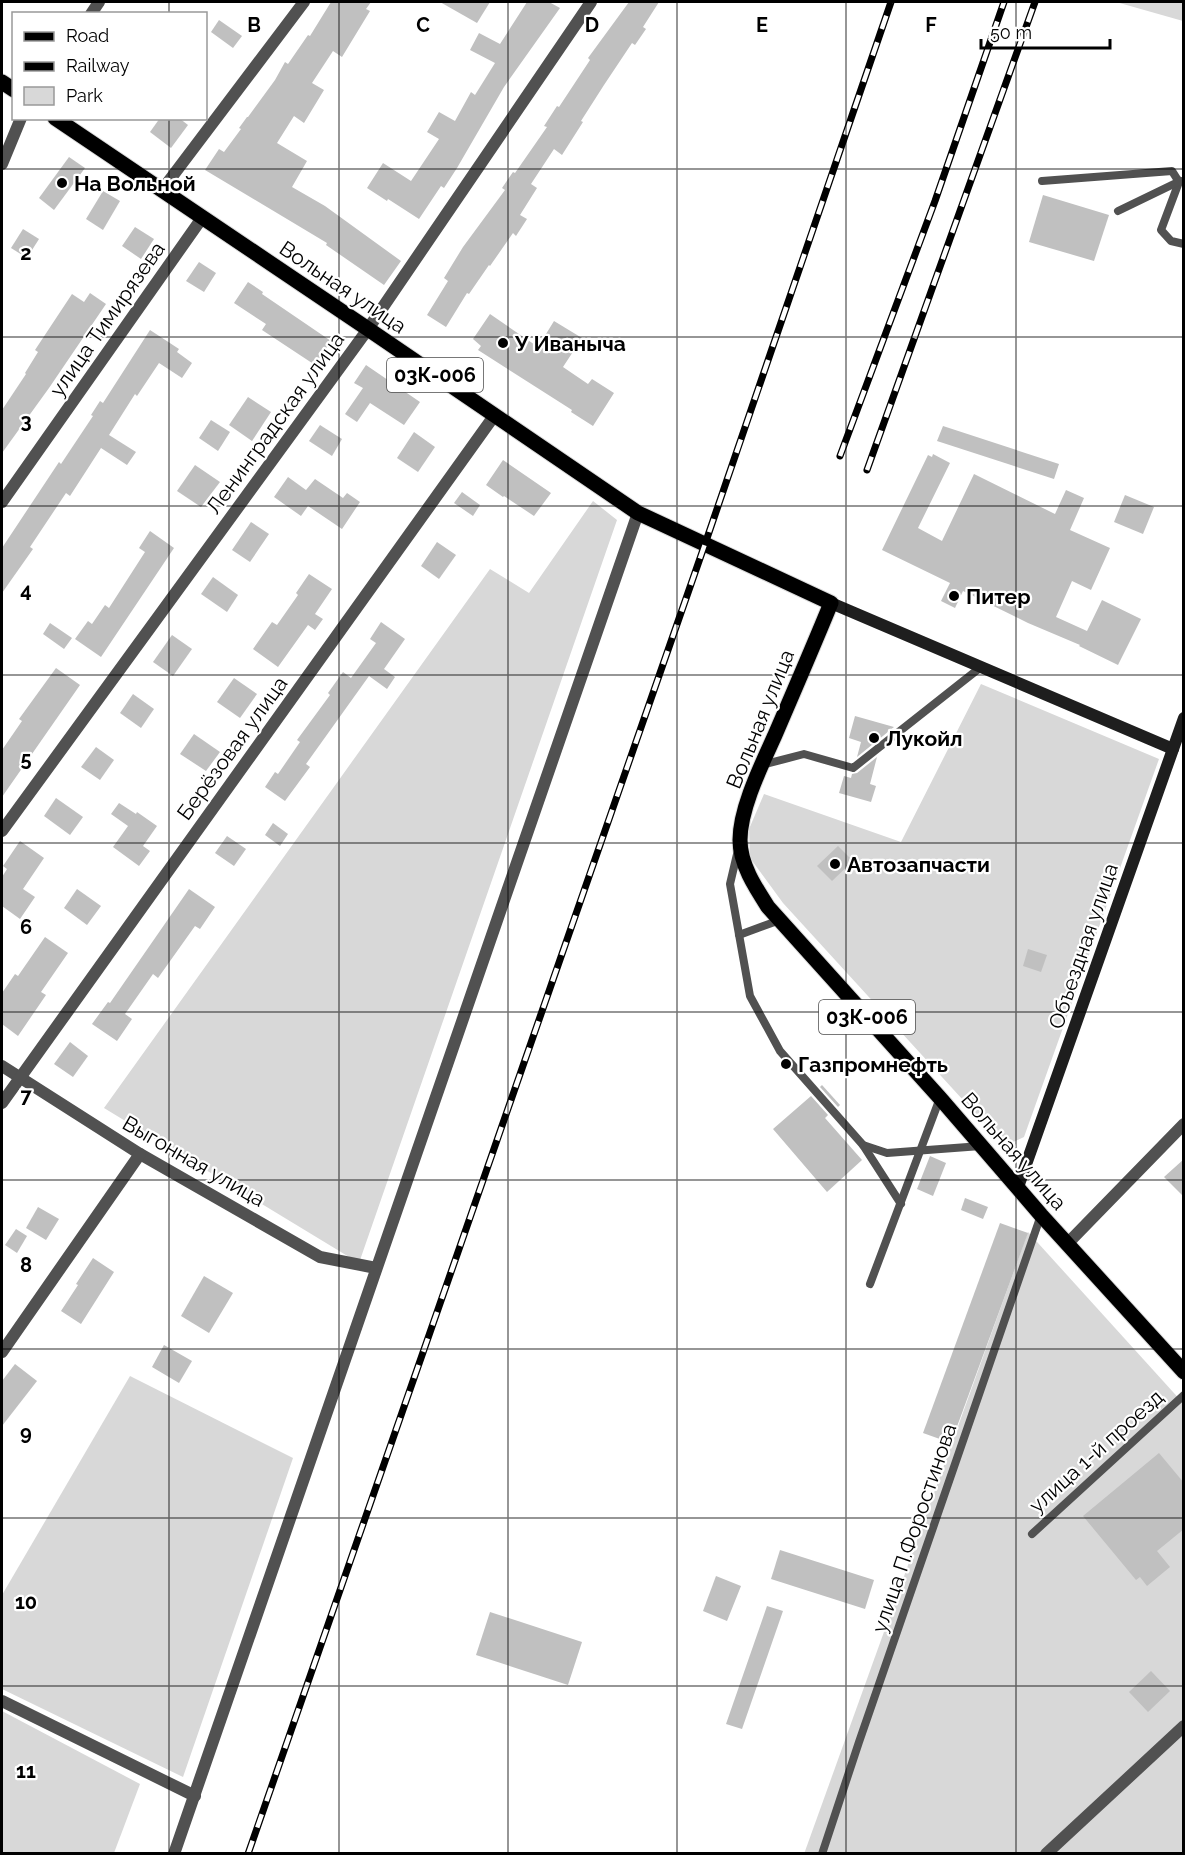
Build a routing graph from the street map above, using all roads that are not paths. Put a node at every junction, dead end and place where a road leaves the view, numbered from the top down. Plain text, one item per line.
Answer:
1 (304, 2) edge
2 (591, 2) edge
3 (20, 120) edge
4 (58, 120) edge
5 (2, 164) edge
6 (1042, 181) dead end
7 (1181, 181) edge
8 (162, 190) junction
9 (1118, 212) dead end
10 (202, 218) junction
11 (1184, 244) edge
12 (368, 329) junction
13 (494, 416) junction
14 (2, 502) edge
15 (638, 513) junction
16 (831, 603) junction
17 (981, 667) junction
18 (1184, 718) edge
19 (1173, 748) junction
20 (762, 765) junction
21 (2, 831) edge
22 (740, 841) junction
23 (780, 920) junction
24 (739, 935) junction
25 (2, 1066) edge
26 (20, 1078) junction
27 (940, 1098) junction
28 (2, 1103) edge
29 (1184, 1124) edge
30 (863, 1145) junction
31 (981, 1146) junction
32 (921, 1149) junction
33 (140, 1154) junction
34 (1018, 1187) junction
35 (901, 1204) junction
36 (1041, 1215) junction
37 (1068, 1243) junction
38 (376, 1268) junction
39 (870, 1284) dead end
40 (2, 1352) edge
41 (1184, 1372) edge
42 (1184, 1395) edge
43 (1032, 1533) dead end
44 (2, 1701) edge
45 (1184, 1726) edge
46 (195, 1796) junction
47 (174, 1854) edge
48 (822, 1854) edge
49 (1046, 1854) edge

1 - 8 street
2 - 12 street, Ленинградская улица
3 - 5 street
4 - 8 main road, Вольная улица / 03К-006
6 - 7 lane
7 - 9 lane
7 - 11 lane
8 - 10 main road, Вольная улица / 03К-006
10 - 12 main road, Вольная улица / 03К-006
10 - 14 street, улица Тимирязева
12 - 13 main road, Вольная улица / 03К-006
12 - 21 street, Ленинградская улица
13 - 15 main road, Вольная улица / 03К-006
13 - 26 street, Берёзовая улица
15 - 16 main road, Вольная улица / 03К-006
15 - 38 street
16 - 17 street, Вольная улица
16 - 20 main road, Вольная улица / 03К-006
17 - 19 street, Вольная улица
17 - 20 lane
18 - 19 street, Объездная улица
19 - 34 street, Объездная улица
20 - 22 main road, Вольная улица / 03К-006
22 - 23 main road, Вольная улица / 03К-006
22 - 24 lane
23 - 24 lane
23 - 27 main road, Вольная улица / 03К-006
24 - 30 lane
25 - 26 street, Выгонная улица
26 - 28 street, Берёзовая улица
26 - 33 street, Выгонная улица
27 - 31 main road, Вольная улица / 03К-006
27 - 32 lane
29 - 37 street
30 - 32 lane
30 - 35 lane
31 - 32 lane
31 - 34 main road, Вольная улица / 03К-006
32 - 35 lane
33 - 38 street, Выгонная улица
33 - 40 street
34 - 36 main road, Вольная улица / 03К-006
35 - 39 lane
36 - 37 main road, Вольная улица / 03К-006
36 - 48 lane, улица П.Форостинова
37 - 41 main road, Вольная улица / 03К-006
38 - 46 street
42 - 43 lane, улица 1-й проезд
44 - 46 street
45 - 49 street
46 - 47 street

